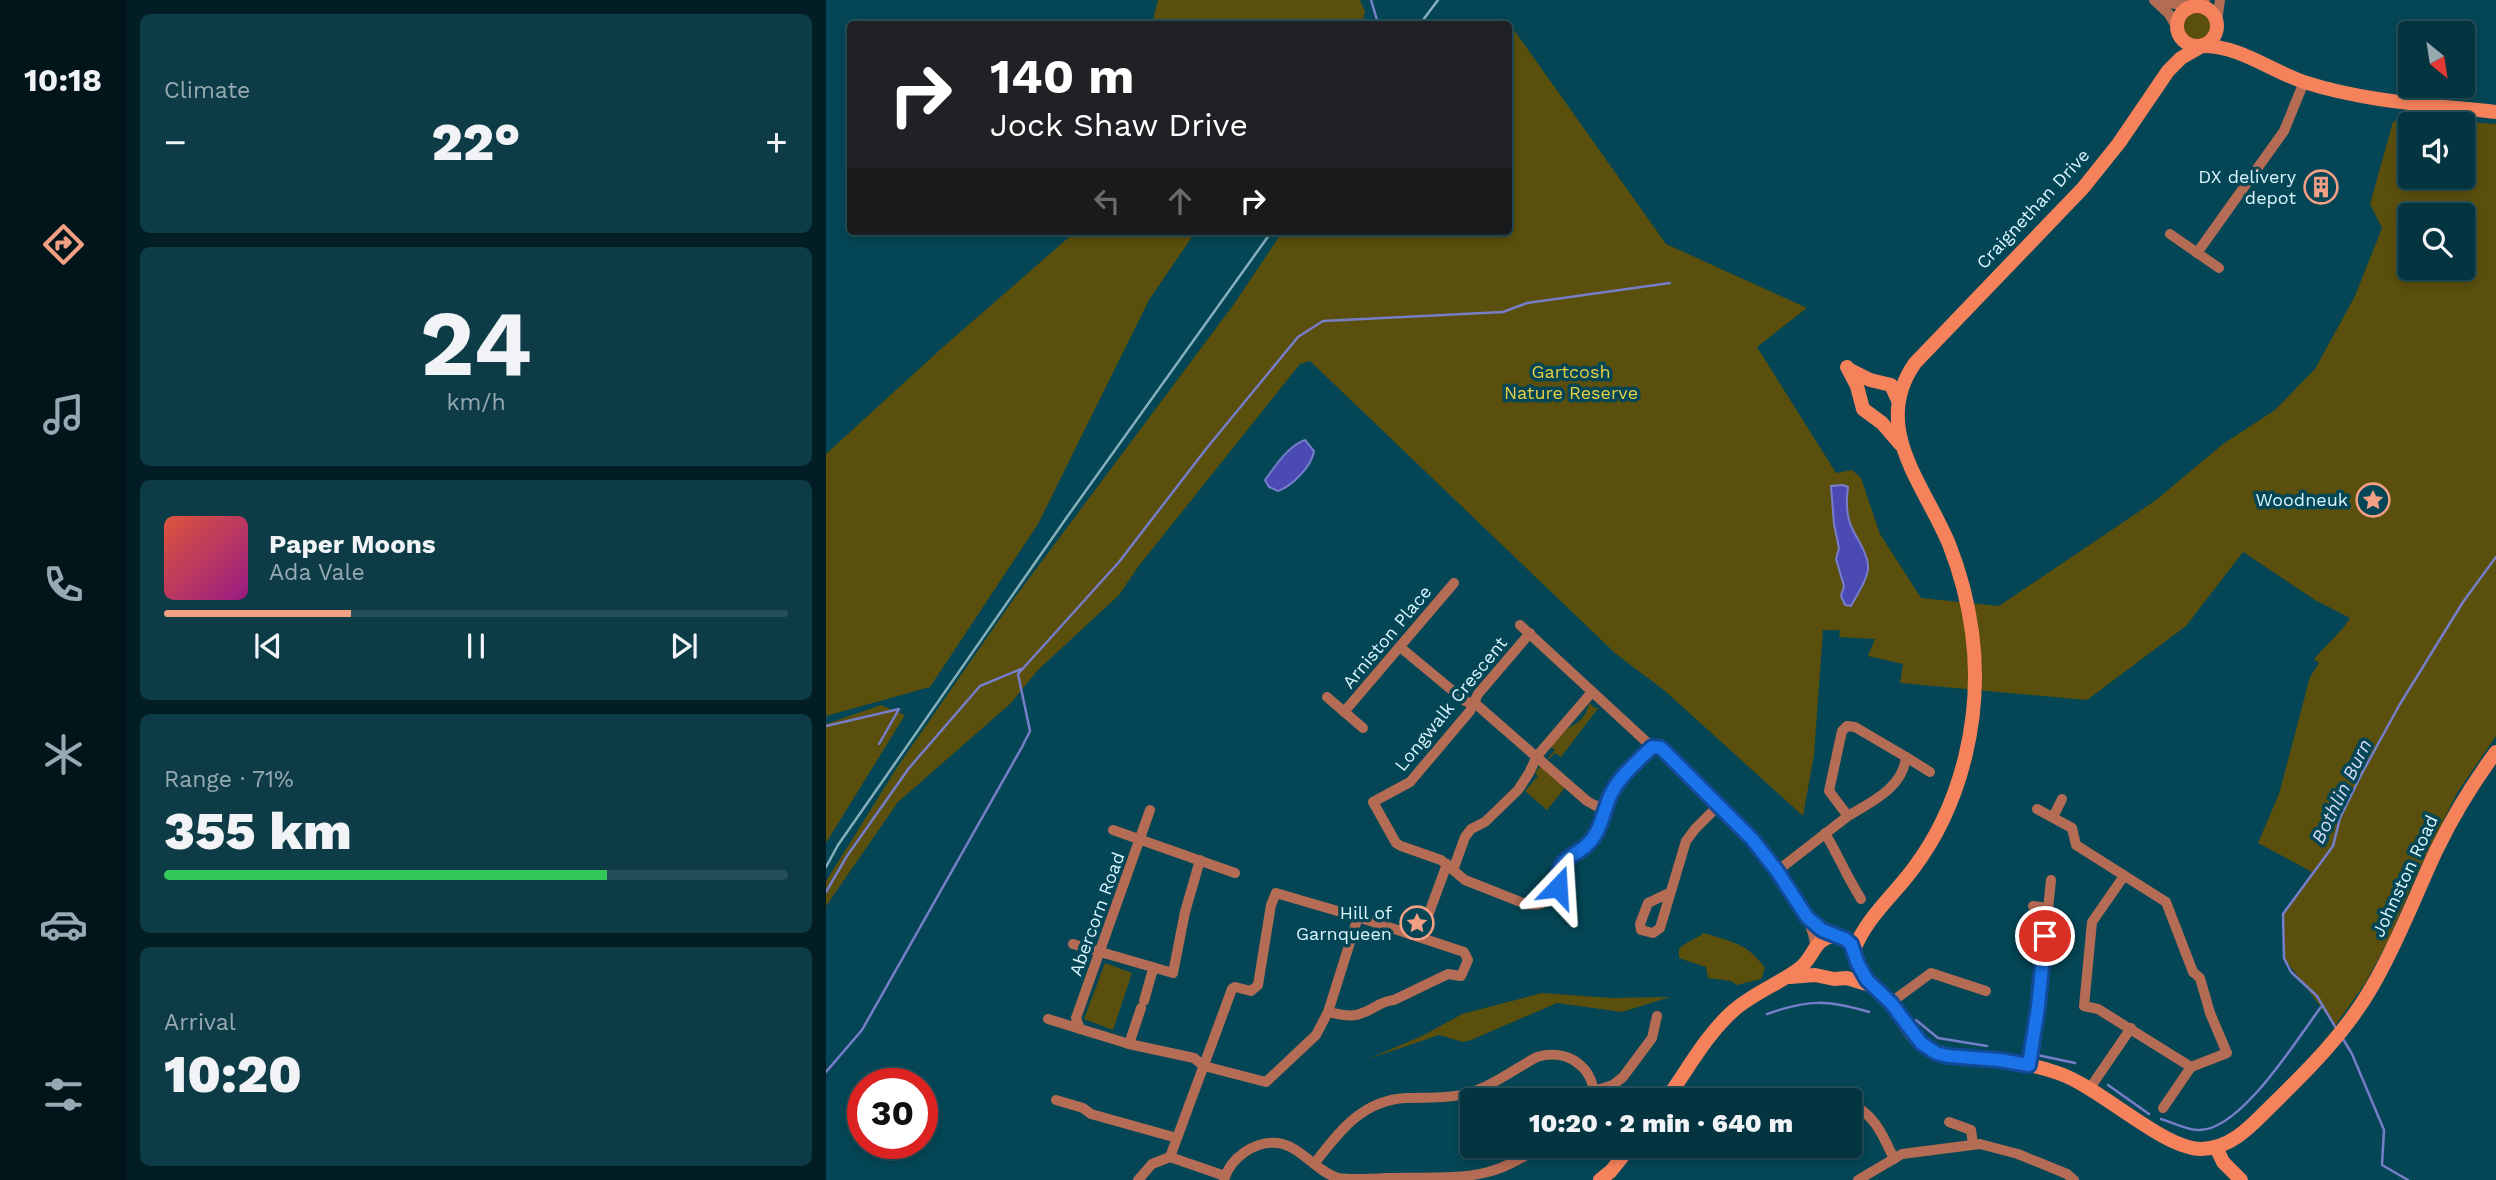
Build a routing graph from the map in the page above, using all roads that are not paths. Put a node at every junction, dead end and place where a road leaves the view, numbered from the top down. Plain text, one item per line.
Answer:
1 (2220, 0) edge
2 (2156, 1) edge
3 (2198, 4) edge
4 (2217, 22) junction
5 (2177, 29) junction
6 (2202, 46) junction
7 (2239, 52) junction
8 (2168, 71) junction
9 (2304, 82) junction
10 (2496, 111) edge
11 (2170, 234) dead end
12 (2197, 253) junction
13 (2219, 268) dead end
14 (1915, 363) junction
15 (1878, 381) junction
16 (1861, 396) junction
17 (1897, 403) junction
18 (1872, 417) junction
19 (1901, 445) junction
20 (1454, 583) dead end
21 (1520, 625) dead end
22 (1530, 633) junction
23 (1400, 648) junction
24 (1592, 692) junction
25 (1326, 697) dead end
26 (1473, 703) junction
27 (1344, 712) junction
28 (1363, 728) dead end
29 (1652, 747) junction
30 (2496, 752) edge
31 (1537, 756) junction
32 (1906, 757) junction
33 (1930, 772) dead end
34 (2062, 799) dead end
35 (1606, 805) junction
36 (1718, 806) junction
37 (2037, 809) dead end
38 (1150, 810) dead end
39 (1848, 816) junction
40 (2053, 817) junction
41 (1113, 830) dead end
42 (1825, 833) junction
43 (1141, 839) junction
44 (1200, 860) junction
45 (1450, 867) junction
46 (1777, 871) junction
47 (1235, 873) dead end
48 (2124, 876) junction
49 (2051, 880) dead end
50 (1670, 893) dead end
51 (1861, 899) dead end
52 (2033, 906) dead end
53 (2048, 908) junction
54 (1429, 913) dead end
55 (1359, 917) junction
56 (1807, 917) junction
57 (1871, 919) junction
58 (1836, 936) junction
59 (1073, 944) dead end
60 (1814, 950) junction
61 (1099, 953) junction
62 (1855, 954) junction
63 (1153, 969) junction
64 (1823, 976) junction
65 (1785, 978) junction
66 (1840, 978) junction
67 (1873, 986) junction
68 (1986, 990) dead end
69 (1891, 1003) junction
70 (1328, 1012) junction
71 (1657, 1016) dead end
72 (1048, 1019) dead end
73 (2131, 1028) junction
74 (1080, 1029) junction
75 (1129, 1044) junction
76 (2029, 1065) junction
77 (1203, 1066) junction
78 (2191, 1067) junction
79 (1482, 1088) edge
80 (1591, 1088) edge
81 (1608, 1088) edge
82 (1674, 1088) edge
83 (2091, 1088) junction
84 (1460, 1094) edge
85 (1056, 1100) dead end
86 (2163, 1108) dead end
87 (1862, 1111) edge
88 (1949, 1122) dead end
89 (1177, 1138) junction
90 (1973, 1144) junction
91 (2216, 1147) junction
92 (1170, 1157) junction
93 (1519, 1158) edge
94 (1622, 1158) edge
95 (1894, 1159) junction
96 (1314, 1164) junction
97 (1225, 1178) edge
98 (1608, 1178) edge
99 (1138, 1180) edge
100 (1858, 1180) edge
101 (2074, 1180) edge
102 (2241, 1180) edge

1 - 4 street
2 - 3 street
2 - 5 street
3 - 4 street
3 - 5 street
4 - 6 street
4 - 7 street
5 - 6 street
5 - 8 street, Craignethan Drive
6 - 7 street
6 - 8 street, Craignethan Drive
7 - 9 street
8 - 14 street, Craignethan Drive
9 - 10 street
9 - 12 street
11 - 12 street
12 - 13 street
14 - 15 street, Craignethan Drive
14 - 17 street, Craignethan Drive
15 - 16 street
15 - 16 street
15 - 17 street
16 - 18 street
17 - 18 street
17 - 19 street
18 - 19 street
19 - 57 street
20 - 23 street, Arniston Place
21 - 22 street
22 - 24 street
22 - 26 street, Longwalk Crescent
23 - 26 street
23 - 27 street, Arniston Place
24 - 29 street
24 - 31 street
25 - 27 street, Arniston Place
26 - 31 street
26 - 45 street, Longwalk Crescent
27 - 28 street, Arniston Place
29 - 35 street, Longwalk Crescent
29 - 36 street
30 - 91 street, Johnston Road
31 - 35 street
31 - 45 street
32 - 33 street
32 - 39 street
32 - 39 street
34 - 40 street
35 - 45 street, Longwalk Crescent
36 - 46 street
36 - 50 street
37 - 40 street
38 - 43 street, Abercorn Road
39 - 42 street
40 - 48 street
41 - 43 street
42 - 46 street
42 - 51 street
43 - 44 street
43 - 61 street, Abercorn Road
44 - 47 street
44 - 63 street
45 - 54 street
46 - 56 street
48 - 73 street
48 - 78 street
49 - 53 street
52 - 53 street
53 - 76 street
55 - 70 street
55 - 70 street
55 - 77 street
56 - 58 street
56 - 60 street
57 - 58 street
57 - 62 street
58 - 60 street
58 - 62 street
59 - 61 street
60 - 64 street
60 - 65 street
61 - 63 street
61 - 74 street, Abercorn Road
62 - 66 street
62 - 67 street
63 - 75 street
64 - 65 street
64 - 66 street
65 - 82 street
66 - 67 street
67 - 69 street
68 - 69 street
69 - 76 street
70 - 77 street
71 - 81 street
72 - 74 street
73 - 78 street
73 - 83 street
74 - 75 street
75 - 77 street
76 - 83 street
77 - 89 street
78 - 86 street
79 - 80 street
83 - 91 street
84 - 96 street
85 - 89 street
87 - 95 street
88 - 90 street
89 - 92 street
90 - 95 street
90 - 101 street
91 - 102 street
92 - 97 street
92 - 99 street
93 - 96 street
94 - 98 street
95 - 100 street
96 - 97 street

